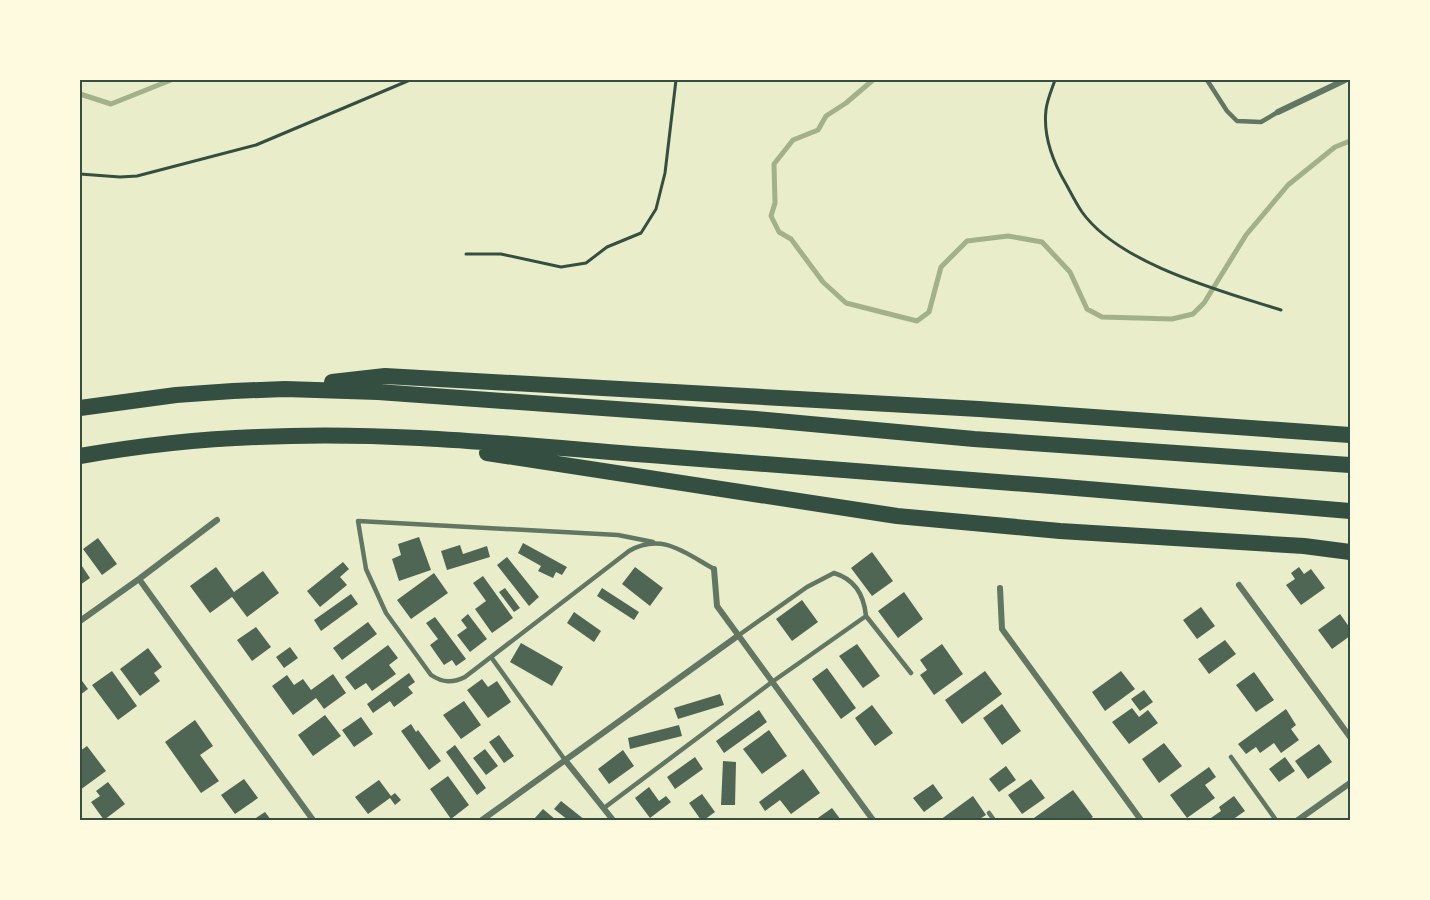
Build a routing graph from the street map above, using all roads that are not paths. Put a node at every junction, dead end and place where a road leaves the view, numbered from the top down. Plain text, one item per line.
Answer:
1 (1206, 80) edge
2 (1345, 80) edge
3 (1278, 112) joint
4 (256, 390) junction
5 (80, 408) edge
6 (1350, 435) edge
7 (376, 437) junction
8 (80, 456) edge
9 (1350, 465) edge
10 (1350, 511) edge
11 (217, 520) dead end
12 (653, 542) junction
13 (1350, 552) edge
14 (714, 568) joint
15 (140, 579) junction
16 (1239, 585) dead end
17 (1000, 588) dead end
18 (866, 616) junction
19 (80, 621) edge
20 (739, 635) junction
21 (491, 657) junction
22 (910, 673) dead end
23 (772, 682) junction
24 (1350, 737) edge
25 (1231, 757) dead end
26 (565, 760) junction
27 (1350, 783) edge
28 (604, 808) junction
29 (988, 813) dead end
30 (313, 820) edge
31 (482, 820) edge
32 (613, 820) edge
33 (873, 820) edge
34 (994, 820) edge
35 (1140, 820) edge
36 (1276, 820) edge
37 (1298, 820) edge

1 - 3 lane
2 - 3 street
4 - 5 highway
4 - 6 highway
4 - 9 highway
7 - 8 highway
7 - 10 highway
7 - 13 highway
11 - 15 street
12 - 14 lane
12 - 21 lane
12 - 21 lane
14 - 20 street
15 - 19 street
15 - 30 street
16 - 24 street
17 - 35 street
18 - 20 lane
18 - 22 lane
18 - 23 lane
20 - 23 street
20 - 26 street
21 - 26 lane
23 - 28 lane
23 - 33 street
25 - 36 lane
26 - 28 street
26 - 31 street
27 - 37 street
28 - 32 street
29 - 34 lane

